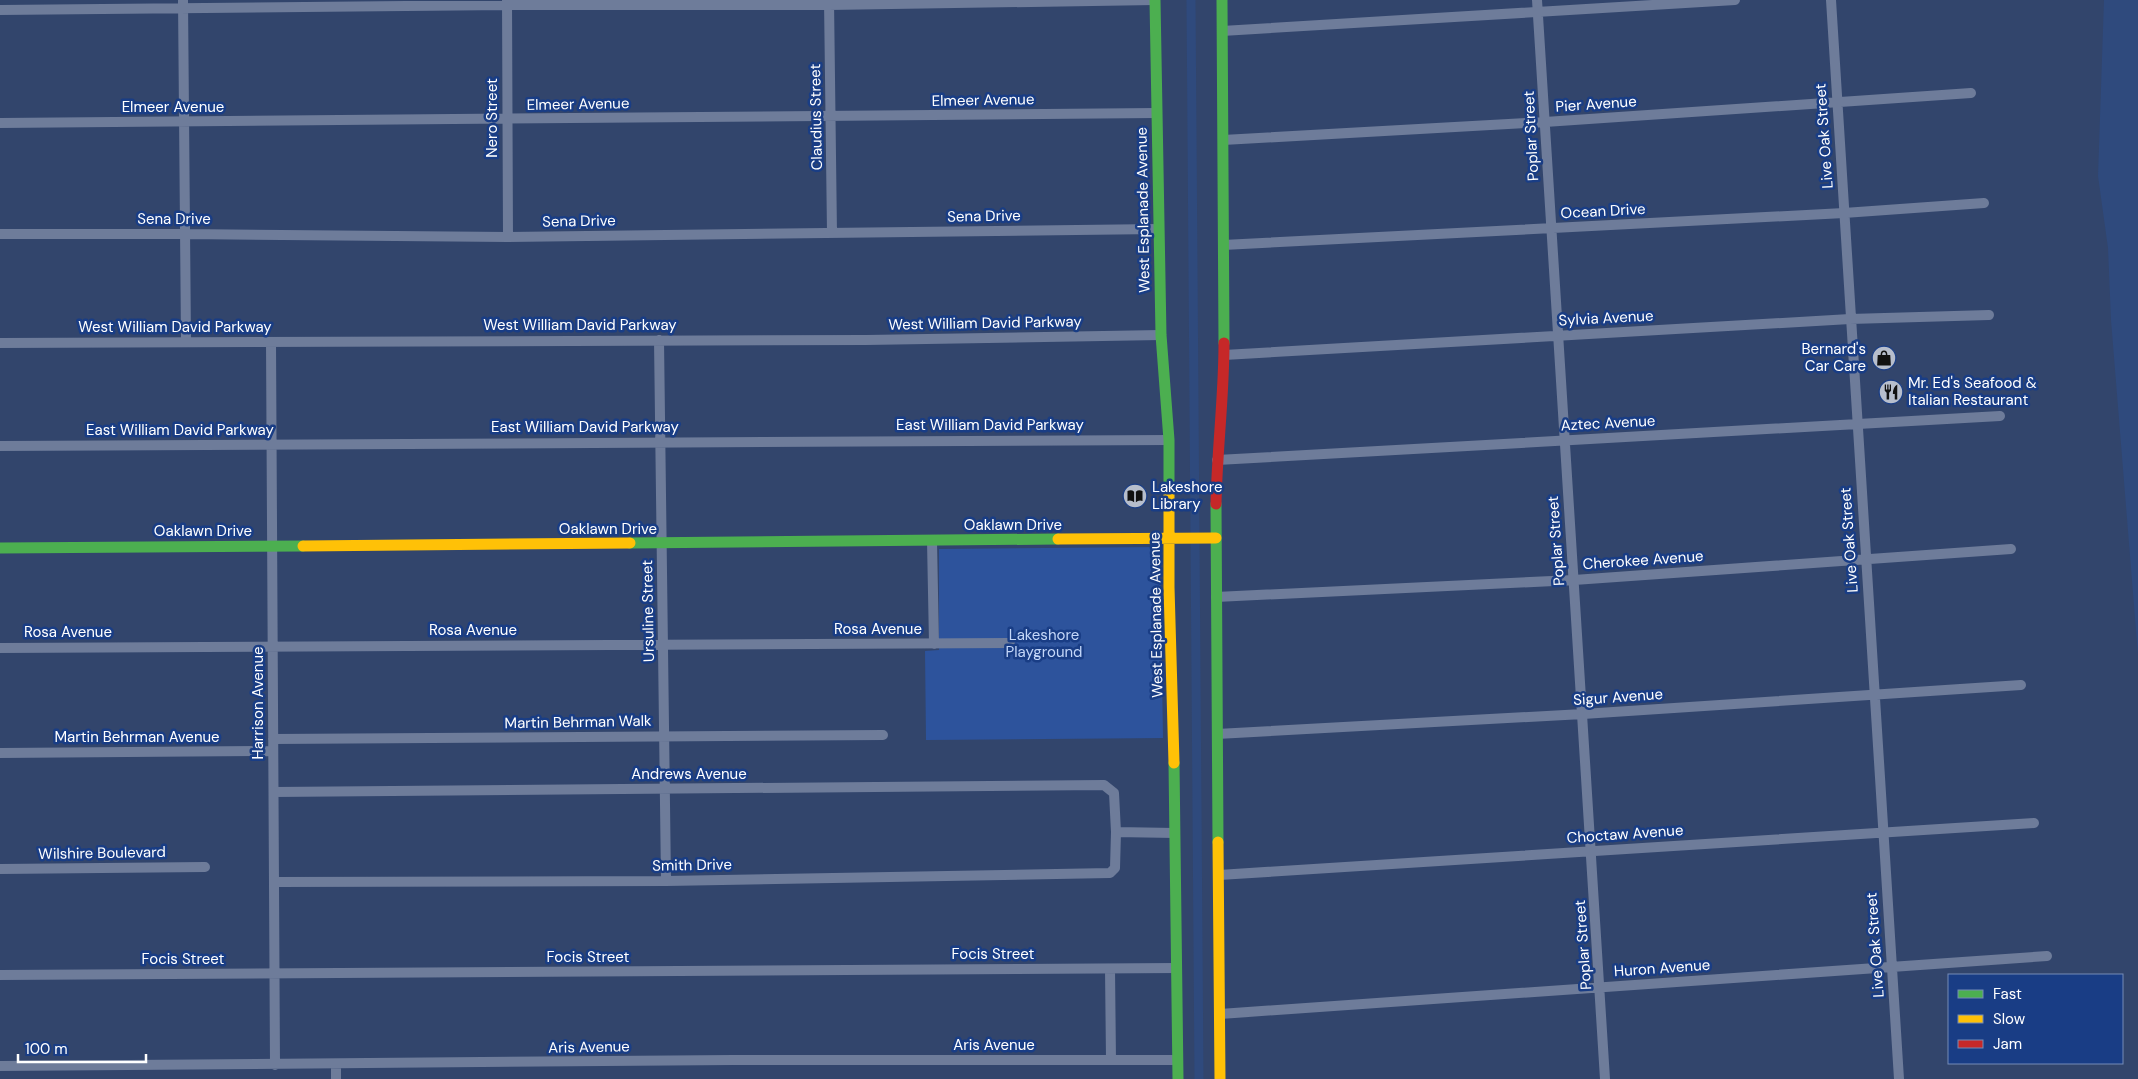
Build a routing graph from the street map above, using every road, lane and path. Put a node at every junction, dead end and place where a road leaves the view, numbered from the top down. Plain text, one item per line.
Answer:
1 (1155, 0) edge
2 (1222, 0) edge
3 (1537, 0) edge
4 (1735, 0) edge
5 (1831, 0) edge
6 (507, 2) edge
7 (829, 2) edge
8 (183, 4) edge
9 (0, 10) edge
10 (1538, 11) junction
11 (1222, 31) junction
12 (1971, 93) dead end
13 (1837, 103) junction
14 (1156, 113) junction
15 (830, 116) junction
16 (507, 120) junction
17 (184, 122) junction
18 (1545, 122) junction
19 (0, 123) edge
20 (1223, 140) junction
21 (1984, 203) dead end
22 (1844, 213) junction
23 (1551, 228) junction
24 (1158, 229) junction
25 (832, 233) junction
26 (0, 234) edge
27 (185, 234) junction
28 (508, 237) junction
29 (1224, 246) junction
30 (1989, 315) dead end
31 (1850, 319) junction
32 (1161, 335) junction
33 (1558, 336) junction
34 (659, 340) junction
35 (186, 342) junction
36 (271, 342) junction
37 (0, 343) edge
38 (1224, 355) junction
39 (2000, 416) dead end
40 (1857, 425) junction
41 (1170, 440) junction
42 (1564, 441) junction
43 (661, 442) junction
44 (272, 444) junction
45 (0, 446) edge
46 (1217, 460) junction
47 (1211, 538) junction
48 (1176, 539) junction
49 (932, 541) junction
50 (662, 544) junction
51 (272, 546) junction
52 (0, 548) edge
53 (2011, 549) dead end
54 (1865, 559) junction
55 (1574, 580) junction
56 (1216, 598) junction
57 (664, 643) junction
58 (1010, 643) dead end
59 (934, 644) junction
60 (273, 646) junction
61 (0, 648) edge
62 (2020, 685) dead end
63 (1874, 695) junction
64 (1582, 714) junction
65 (1218, 734) junction
66 (883, 735) dead end
67 (665, 736) junction
68 (273, 739) junction
69 (273, 751) junction
70 (0, 753) edge
71 (665, 789) junction
72 (274, 792) junction
73 (2034, 823) dead end
74 (1116, 832) junction
75 (1175, 832) junction
76 (1883, 833) junction
77 (1592, 851) junction
78 (205, 867) dead end
79 (0, 870) edge
80 (1218, 874) junction
81 (666, 881) junction
82 (274, 882) junction
83 (2047, 956) dead end
84 (1892, 967) junction
85 (1177, 968) junction
86 (1110, 969) junction
87 (275, 974) junction
88 (0, 975) edge
89 (1600, 987) junction
90 (1220, 1014) junction
91 (1111, 1060) junction
92 (1178, 1060) junction
93 (336, 1064) junction
94 (275, 1065) junction
95 (0, 1066) edge
96 (336, 1079) edge
97 (1178, 1079) edge
98 (1220, 1079) edge
99 (1605, 1079) edge
100 (1899, 1079) edge

1 - 7 street
1 - 14 main road, West Esplanade Avenue
2 - 11 main road
3 - 10 street, Poplar Street
4 - 10 street
5 - 13 street, Live Oak Street
6 - 7 street
6 - 8 street
6 - 16 street, Nero Street
7 - 15 street, Claudius Street
8 - 9 street
8 - 17 street
10 - 11 street
10 - 18 street, Poplar Street
11 - 20 main road
12 - 13 street, Pier Avenue
13 - 18 street, Pier Avenue
13 - 22 street, Live Oak Street
14 - 15 street, Elmeer Avenue
14 - 24 main road, West Esplanade Avenue
15 - 16 street, Elmeer Avenue
15 - 25 street, Claudius Street
16 - 17 street, Elmeer Avenue
16 - 28 street, Nero Street
17 - 19 street, Elmeer Avenue
17 - 27 street
18 - 20 street, Pier Avenue
18 - 23 street, Poplar Street
20 - 29 main road
21 - 22 street, Ocean Drive
22 - 23 street, Ocean Drive
22 - 31 street, Live Oak Street
23 - 29 street, Ocean Drive
23 - 33 street, Poplar Street
24 - 25 street, Sena Drive
24 - 32 main road, West Esplanade Avenue
25 - 28 street, Sena Drive
26 - 27 street, Sena Drive
27 - 28 street, Sena Drive
27 - 35 street
29 - 38 main road
30 - 31 street, Sylvia Avenue
31 - 33 street, Sylvia Avenue
31 - 40 street, Live Oak Street
32 - 34 street, West William David Parkway
32 - 41 main road, West Esplanade Avenue
33 - 38 street, Sylvia Avenue
33 - 42 street, Poplar Street
34 - 36 street, West William David Parkway
34 - 43 street, Ursuline Street
35 - 36 street, West William David Parkway
35 - 37 street, West William David Parkway
36 - 44 street, Harrison Avenue
38 - 46 main road
39 - 40 street, Aztec Avenue
40 - 42 street, Aztec Avenue
40 - 54 street, Live Oak Street
41 - 43 street, East William David Parkway
41 - 48 main road, West Esplanade Avenue
42 - 46 street, Aztec Avenue
42 - 55 street, Poplar Street
43 - 44 street, East William David Parkway
43 - 50 street, Ursuline Street
44 - 45 street, East William David Parkway
44 - 51 street, Harrison Avenue
46 - 47 main road
47 - 48 main road, Oaklawn Drive
47 - 56 main road
48 - 49 main road, Oaklawn Drive
48 - 75 main road, West Esplanade Avenue
49 - 50 main road, Oaklawn Drive
49 - 59 street
50 - 51 main road, Oaklawn Drive
50 - 57 street, Ursuline Street
51 - 52 main road, Oaklawn Drive
51 - 60 street, Harrison Avenue
53 - 54 street, Cherokee Avenue
54 - 55 street, Cherokee Avenue
54 - 63 street, Live Oak Street
55 - 56 street, Cherokee Avenue
55 - 64 street, Poplar Street
56 - 65 main road
57 - 59 street, Rosa Avenue
57 - 60 street, Rosa Avenue
57 - 67 street, Ursuline Street
58 - 59 street, Rosa Avenue
60 - 61 street, Rosa Avenue
60 - 68 street, Harrison Avenue
62 - 63 street, Sigur Avenue
63 - 64 street, Sigur Avenue
63 - 76 street, Live Oak Street
64 - 65 street, Sigur Avenue
64 - 77 street, Poplar Street
65 - 80 main road
66 - 67 street, Martin Behrman Walk
67 - 68 street, Martin Behrman Walk
67 - 71 street, Ursuline Street
68 - 69 street, Harrison Avenue
69 - 70 street, Martin Behrman Avenue
69 - 72 street, Harrison Avenue
71 - 72 street, Andrews Avenue
71 - 74 street, Andrews Avenue
71 - 81 street, Ursuline Street
72 - 82 street, Harrison Avenue
73 - 76 street, Choctaw Avenue
74 - 75 street
74 - 81 street, Smith Drive
75 - 85 main road, West Esplanade Avenue
76 - 77 street, Choctaw Avenue
76 - 84 street, Live Oak Street
77 - 80 street, Choctaw Avenue
77 - 89 street, Poplar Street
78 - 79 street, Wilshire Boulevard
80 - 90 main road
81 - 82 street, Smith Drive
82 - 87 street, Harrison Avenue
83 - 84 street, Huron Avenue
84 - 89 street, Huron Avenue
84 - 100 street, Live Oak Street
85 - 86 street, Focis Street
85 - 92 main road, West Esplanade Avenue
86 - 87 street, Focis Street
86 - 91 street
87 - 88 street, Focis Street
87 - 94 street, Harrison Avenue
89 - 90 street, Huron Avenue
89 - 99 street, Poplar Street
90 - 98 main road
91 - 92 street, Aris Avenue
91 - 93 street, Aris Avenue
92 - 97 main road, West Esplanade Avenue
93 - 94 street, Aris Avenue
93 - 96 street
94 - 95 street, Aris Avenue

